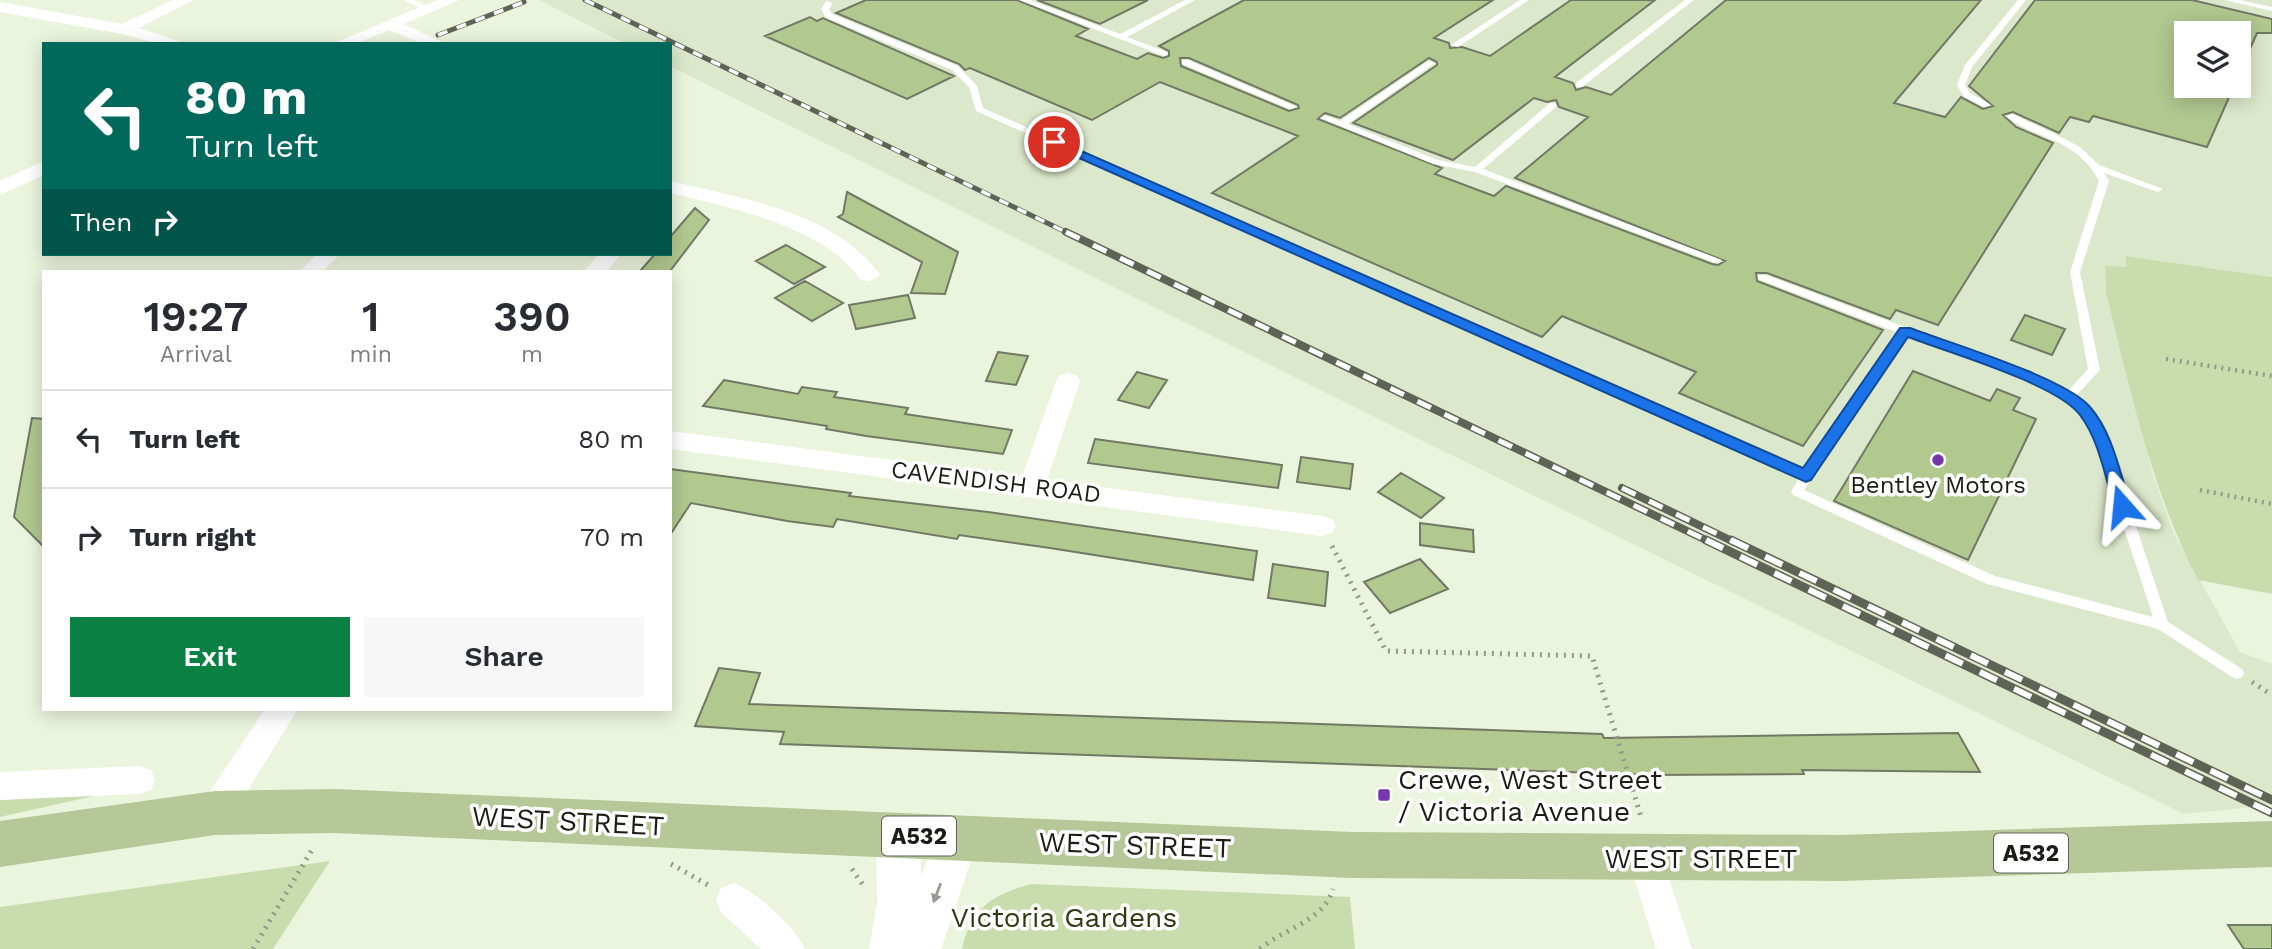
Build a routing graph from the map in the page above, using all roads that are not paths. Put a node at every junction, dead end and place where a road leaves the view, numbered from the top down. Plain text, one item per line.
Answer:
1 (186, 0) edge
2 (408, 0) edge
3 (450, 0) edge
4 (1023, 0) edge
5 (1191, 0) edge
6 (1525, 0) edge
7 (1690, 0) edge
8 (2022, 0) edge
9 (2229, 0) edge
10 (829, 1) edge
11 (0, 7) edge
12 (429, 9) junction
13 (2272, 9) edge
14 (388, 24) junction
15 (124, 29) junction
16 (1121, 37) junction
17 (172, 42) edge
18 (345, 42) edge
19 (433, 42) edge
20 (1455, 45) dead end
21 (1164, 54) dead end
22 (1185, 62) dead end
23 (1431, 63) dead end
24 (1579, 85) dead end
25 (1553, 105) dead end
26 (1987, 105) dead end
27 (1293, 107) dead end
28 (2009, 116) dead end
29 (1324, 118) dead end
30 (1341, 125) junction
31 (42, 168) edge
32 (2099, 168) junction
33 (1476, 170) junction
34 (0, 189) edge
35 (2158, 189) dead end
36 (673, 190) edge
37 (327, 256) edge
38 (608, 256) edge
39 (1717, 260) dead end
40 (312, 270) edge
41 (596, 270) edge
42 (869, 275) dead end
43 (1762, 277) dead end
44 (1905, 331) junction
45 (1068, 381) dead end
46 (2068, 398) junction
47 (672, 440) edge
48 (1806, 476) junction
49 (1032, 486) junction
50 (1322, 526) road end
51 (2162, 625) junction
52 (2237, 673) dead end
53 (281, 711) edge
54 (139, 780) dead end
55 (0, 786) edge
56 (215, 813) junction
57 (898, 835) junction
58 (957, 838) junction
59 (0, 844) edge
60 (2272, 844) edge
61 (1649, 858) junction
62 (733, 900) dead end
63 (787, 949) edge
64 (892, 949) edge
65 (918, 949) edge
66 (1674, 949) edge

1 - 15 street
2 - 12 lane
3 - 12 street
4 - 16 lane
5 - 16 lane
6 - 20 lane
7 - 24 lane
8 - 26 lane
9 - 13 lane
10 - 48 lane
11 - 15 street
12 - 14 street
14 - 18 street
14 - 19 street
15 - 17 street
16 - 21 lane
22 - 27 lane
23 - 30 lane
25 - 33 lane
28 - 32 lane
29 - 30 lane
30 - 33 lane
31 - 34 street
32 - 35 lane
32 - 46 lane
33 - 39 lane
36 - 42 street
37 - 40 street
38 - 41 street
43 - 44 lane
44 - 46 lane
44 - 48 lane
45 - 49 street
46 - 51 lane
47 - 49 street, CAVENDISH ROAD
48 - 51 lane
49 - 50 street, CAVENDISH ROAD
51 - 52 lane
53 - 56 street
54 - 55 street
56 - 57 main road, WEST STREET / A532
56 - 59 main road, WEST STREET / A532
57 - 58 main road, WEST STREET / A532
57 - 64 street
58 - 61 main road, WEST STREET / A532
58 -> 65 street
60 - 61 main road, WEST STREET / A532
61 - 66 street
62 - 63 street

